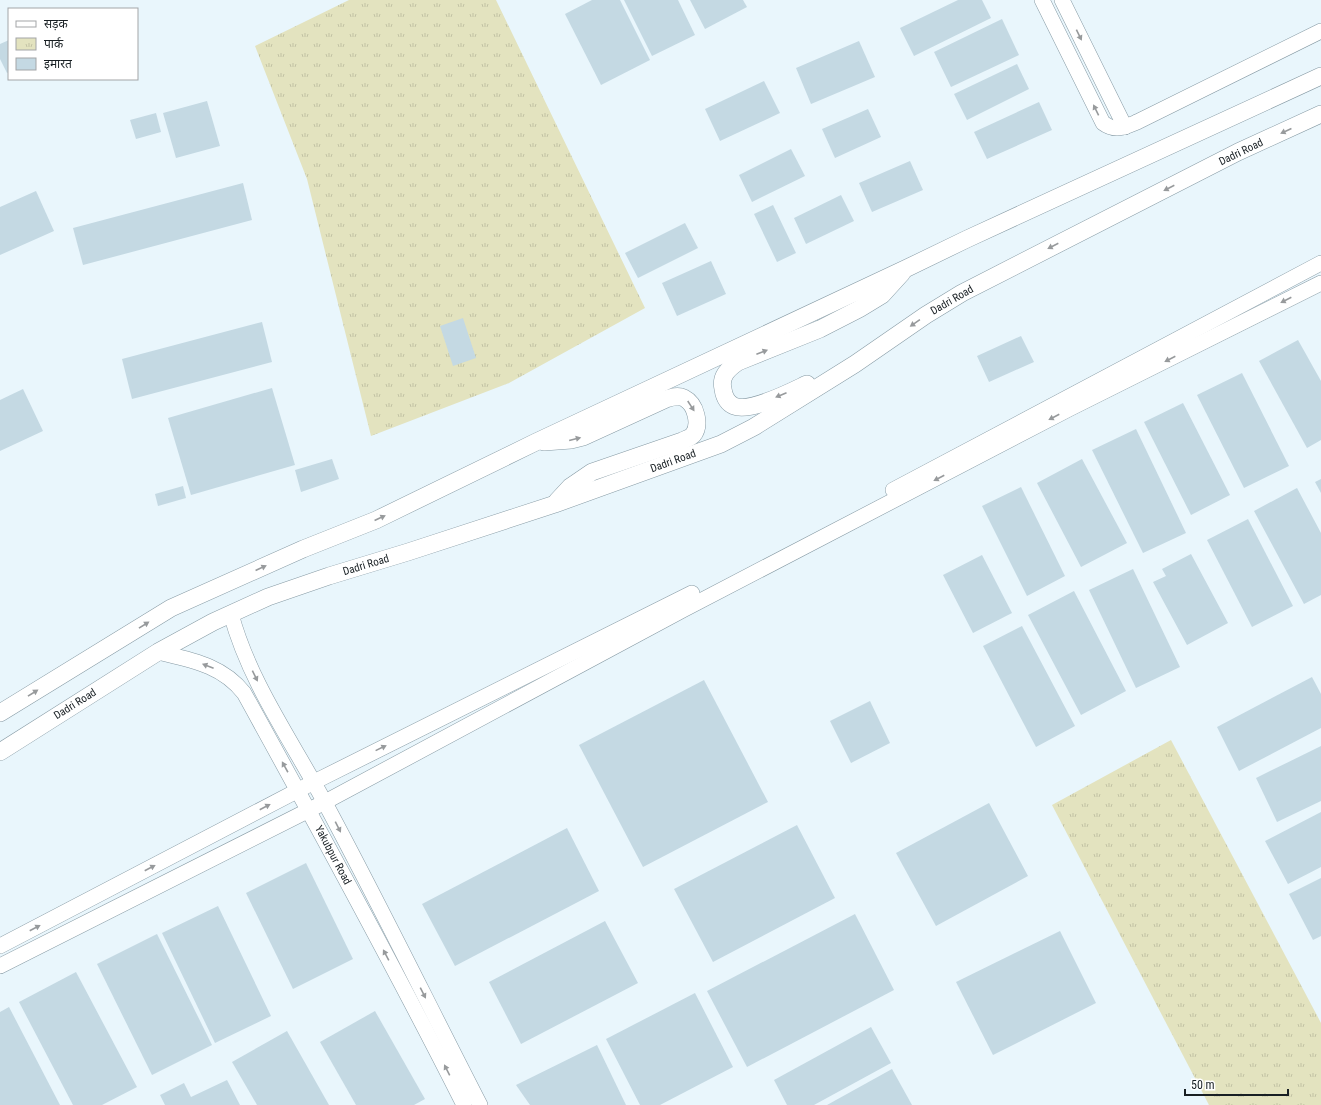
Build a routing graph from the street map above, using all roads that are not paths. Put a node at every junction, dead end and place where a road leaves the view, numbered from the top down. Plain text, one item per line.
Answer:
1 (1042, 0) edge
2 (1062, 0) edge
3 (1321, 31) edge
4 (1321, 76) edge
5 (1321, 114) edge
6 (1125, 127) junction
7 (1321, 263) edge
8 (905, 269) junction
9 (1321, 283) edge
10 (855, 364) junction
11 (536, 442) junction
12 (555, 504) junction
13 (230, 614) junction
14 (158, 652) junction
15 (0, 713) edge
16 (0, 752) edge
17 (314, 782) junction
18 (298, 790) junction
19 (325, 802) junction
20 (309, 810) junction
21 (0, 946) edge
22 (0, 966) edge
23 (464, 1105) edge
24 (480, 1105) edge

6 -> 1 street
2 -> 6 street
3 - 6 street
4 - 8 main road
5 -> 10 main road, Dadri Road
17 -> 7 street
10 -> 8 main road
8 - 11 main road
9 -> 19 street
10 - 12 main road, Dadri Road
11 -> 12 main road
15 -> 11 main road
12 - 13 main road, Dadri Road
13 - 14 main road, Dadri Road
13 -> 17 street, Yakubpur Road
14 - 16 main road, Dadri Road
18 -> 14 street, Yakubpur Road
17 - 18 street
17 - 19 street, Yakubpur Road
18 - 20 street, Yakubpur Road
21 -> 18 street
19 - 20 street
19 -> 24 street, Yakubpur Road
20 - 22 street
23 -> 20 street, Yakubpur Road

